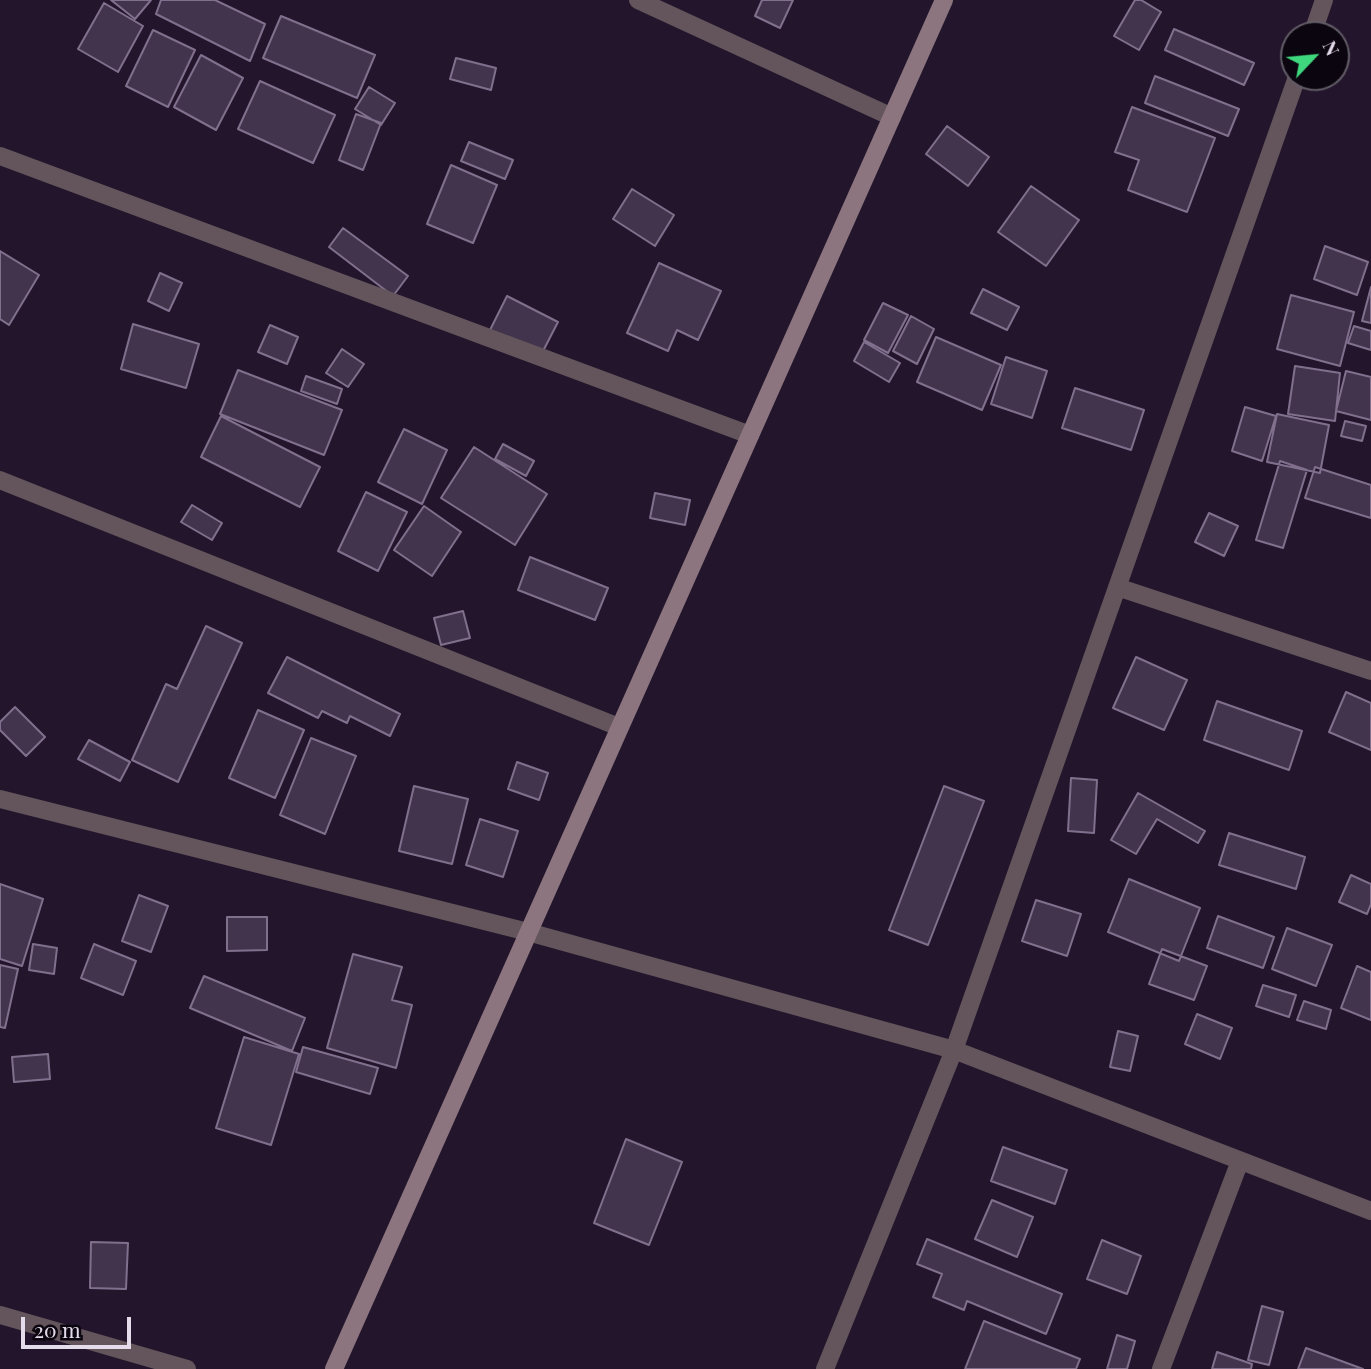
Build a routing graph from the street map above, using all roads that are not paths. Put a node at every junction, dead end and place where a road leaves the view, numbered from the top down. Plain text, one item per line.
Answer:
1 (638, 0) edge
2 (944, 0) edge
3 (1324, 0) edge
4 (1317, 21) edge
5 (1292, 91) edge
6 (892, 117) junction
7 (0, 156) edge
8 (750, 435) junction
9 (0, 480) edge
10 (1117, 587) junction
11 (1370, 668) edge
12 (619, 727) junction
13 (0, 799) edge
14 (528, 932) junction
15 (954, 1050) junction
16 (1240, 1161) junction
17 (1371, 1211) edge
18 (0, 1315) edge
19 (187, 1369) edge
20 (334, 1369) edge
21 (825, 1369) edge
22 (1161, 1369) edge

1 - 6 street
2 - 6 main road
3 - 4 street
5 - 10 street
6 - 8 main road
7 - 8 street
8 - 12 main road
9 - 12 street
10 - 11 street
10 - 15 street
12 - 14 main road
13 - 14 street
14 - 15 street
14 - 20 main road
15 - 16 street
15 - 21 street
16 - 17 street
16 - 22 street
18 - 19 street

